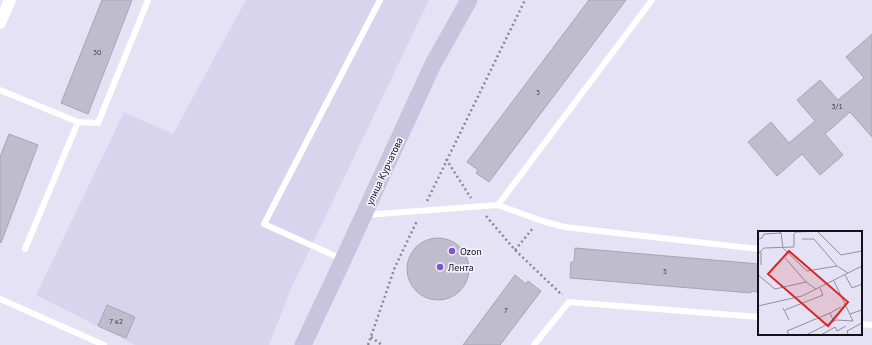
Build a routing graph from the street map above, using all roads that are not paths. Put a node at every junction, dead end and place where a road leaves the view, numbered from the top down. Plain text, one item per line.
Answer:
1 (10, 0) edge
2 (148, 0) edge
3 (380, 0) edge
4 (470, 0) edge
5 (652, 0) edge
6 (0, 24) edge
7 (0, 90) edge
8 (78, 122) junction
9 (498, 205) junction
10 (364, 215) junction
11 (25, 249) dead end
12 (758, 249) edge
13 (343, 260) junction
14 (0, 299) edge
15 (758, 317) edge
16 (862, 324) edge
17 (872, 325) edge
18 (104, 345) edge
19 (303, 345) edge
20 (534, 345) edge

1 - 6 street
2 - 8 lane
3 - 13 lane
4 - 10 main road, улица Курчатова
5 - 9 lane
7 - 8 lane
8 - 11 lane
9 - 10 lane
9 - 12 lane
10 - 13 main road, улица Курчатова
13 - 19 main road, улица Курчатова
14 - 18 lane
15 - 20 lane
16 - 17 lane

